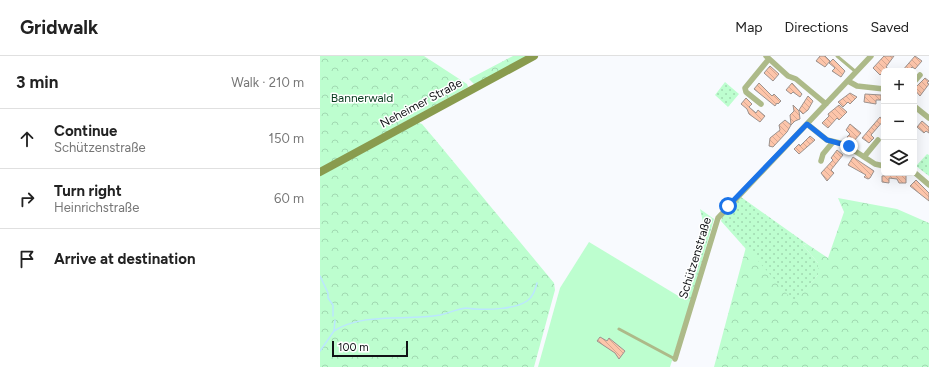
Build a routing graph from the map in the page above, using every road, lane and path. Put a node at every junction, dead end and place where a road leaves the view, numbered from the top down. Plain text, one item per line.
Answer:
1 (534, 56) edge
2 (838, 56) edge
3 (871, 56) edge
4 (767, 58) edge
5 (856, 72) junction
6 (920, 75) dead end
7 (917, 78) edge
8 (848, 81) junction
9 (881, 88) edge
10 (761, 104) dead end
11 (826, 104) junction
12 (917, 108) edge
13 (929, 118) edge
14 (807, 124) junction
15 (878, 140) dead end
16 (833, 142) junction
17 (864, 156) junction
18 (821, 161) dead end
19 (881, 165) edge
20 (320, 172) edge
21 (917, 175) edge
22 (929, 185) edge
23 (619, 329) dead end
24 (676, 358) joint

1 - 20 main road, Neheimer Straße
2 - 5 lane
3 - 5 street, Schützenstraße
4 - 10 street
4 - 11 street
5 - 8 street, Schützenstraße
6 - 7 street
8 - 9 street
8 - 11 street, Schützenstraße
11 - 14 street, Schützenstraße
12 - 13 street
14 - 16 street
14 - 24 street, Schützenstraße
15 - 17 street
16 - 17 street
16 - 18 street
17 - 19 street
21 - 22 street
23 - 24 lane

